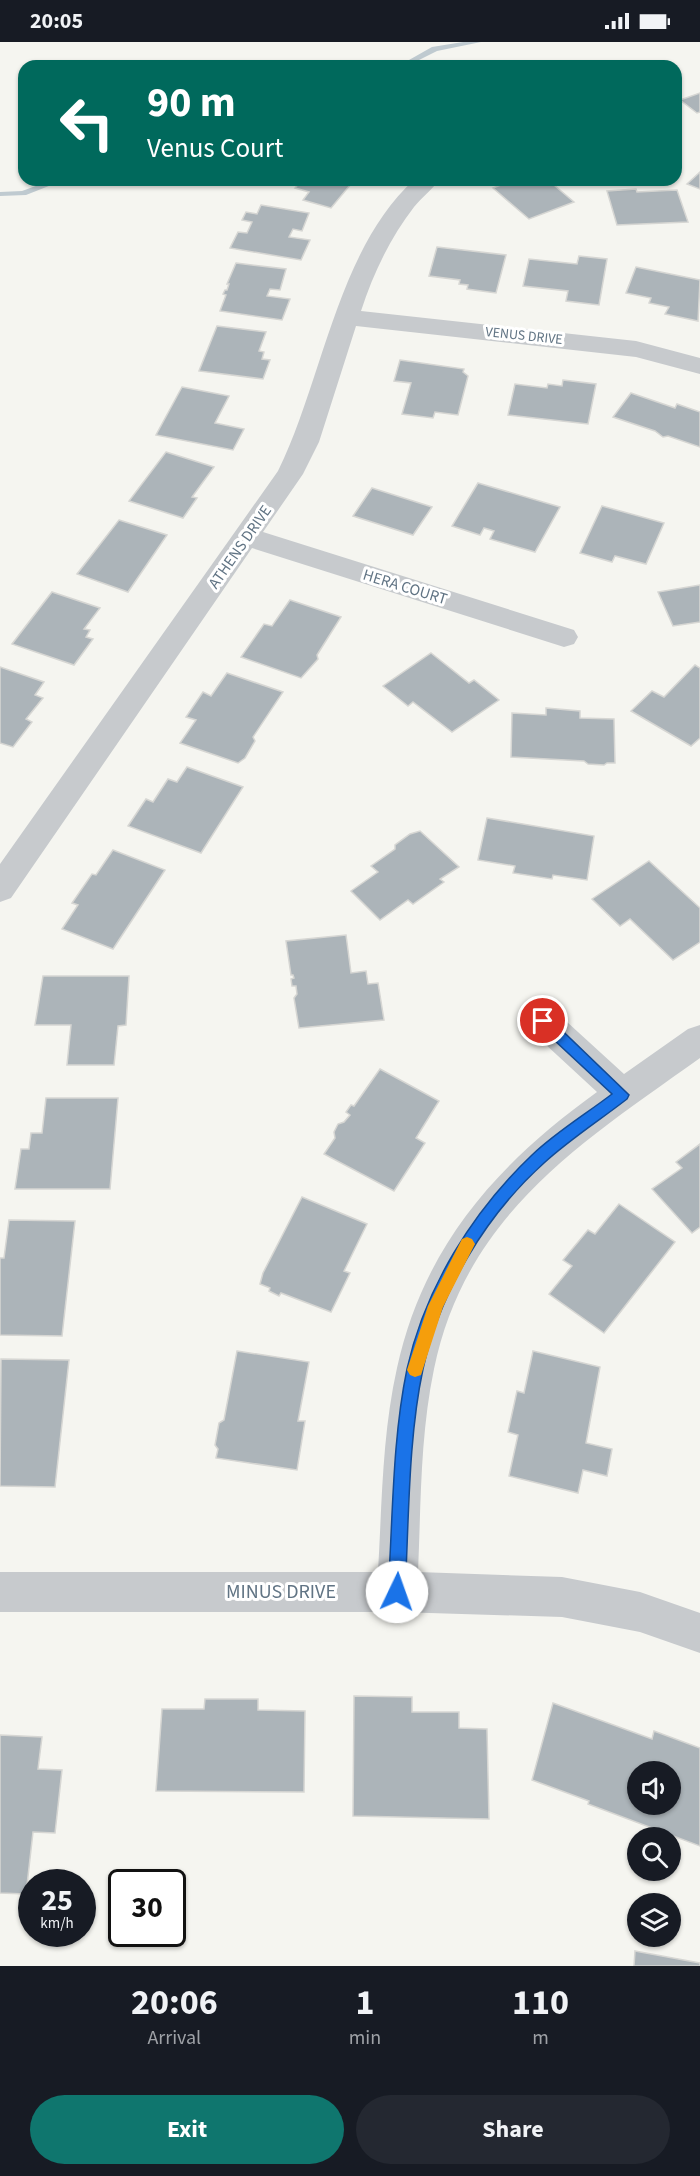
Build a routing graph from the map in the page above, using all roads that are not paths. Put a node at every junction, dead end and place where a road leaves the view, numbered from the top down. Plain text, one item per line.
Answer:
1 (422, 186) edge
2 (347, 317) junction
3 (700, 366) edge
4 (247, 537) junction
5 (564, 638) dead end
6 (0, 889) edge
7 (543, 1021) dead end
8 (700, 1039) edge
9 (622, 1095) junction
10 (0, 1592) edge
11 (397, 1592) junction
12 (700, 1633) edge

1 - 2 street, ATHENS DRIVE
2 - 3 street, VENUS DRIVE
2 - 4 street, ATHENS DRIVE
4 - 5 street, HERA COURT
4 - 6 street, ATHENS DRIVE
7 - 9 street
8 - 9 street
9 - 11 street
10 - 11 street, MINUS DRIVE
11 - 12 street, MINUS DRIVE

